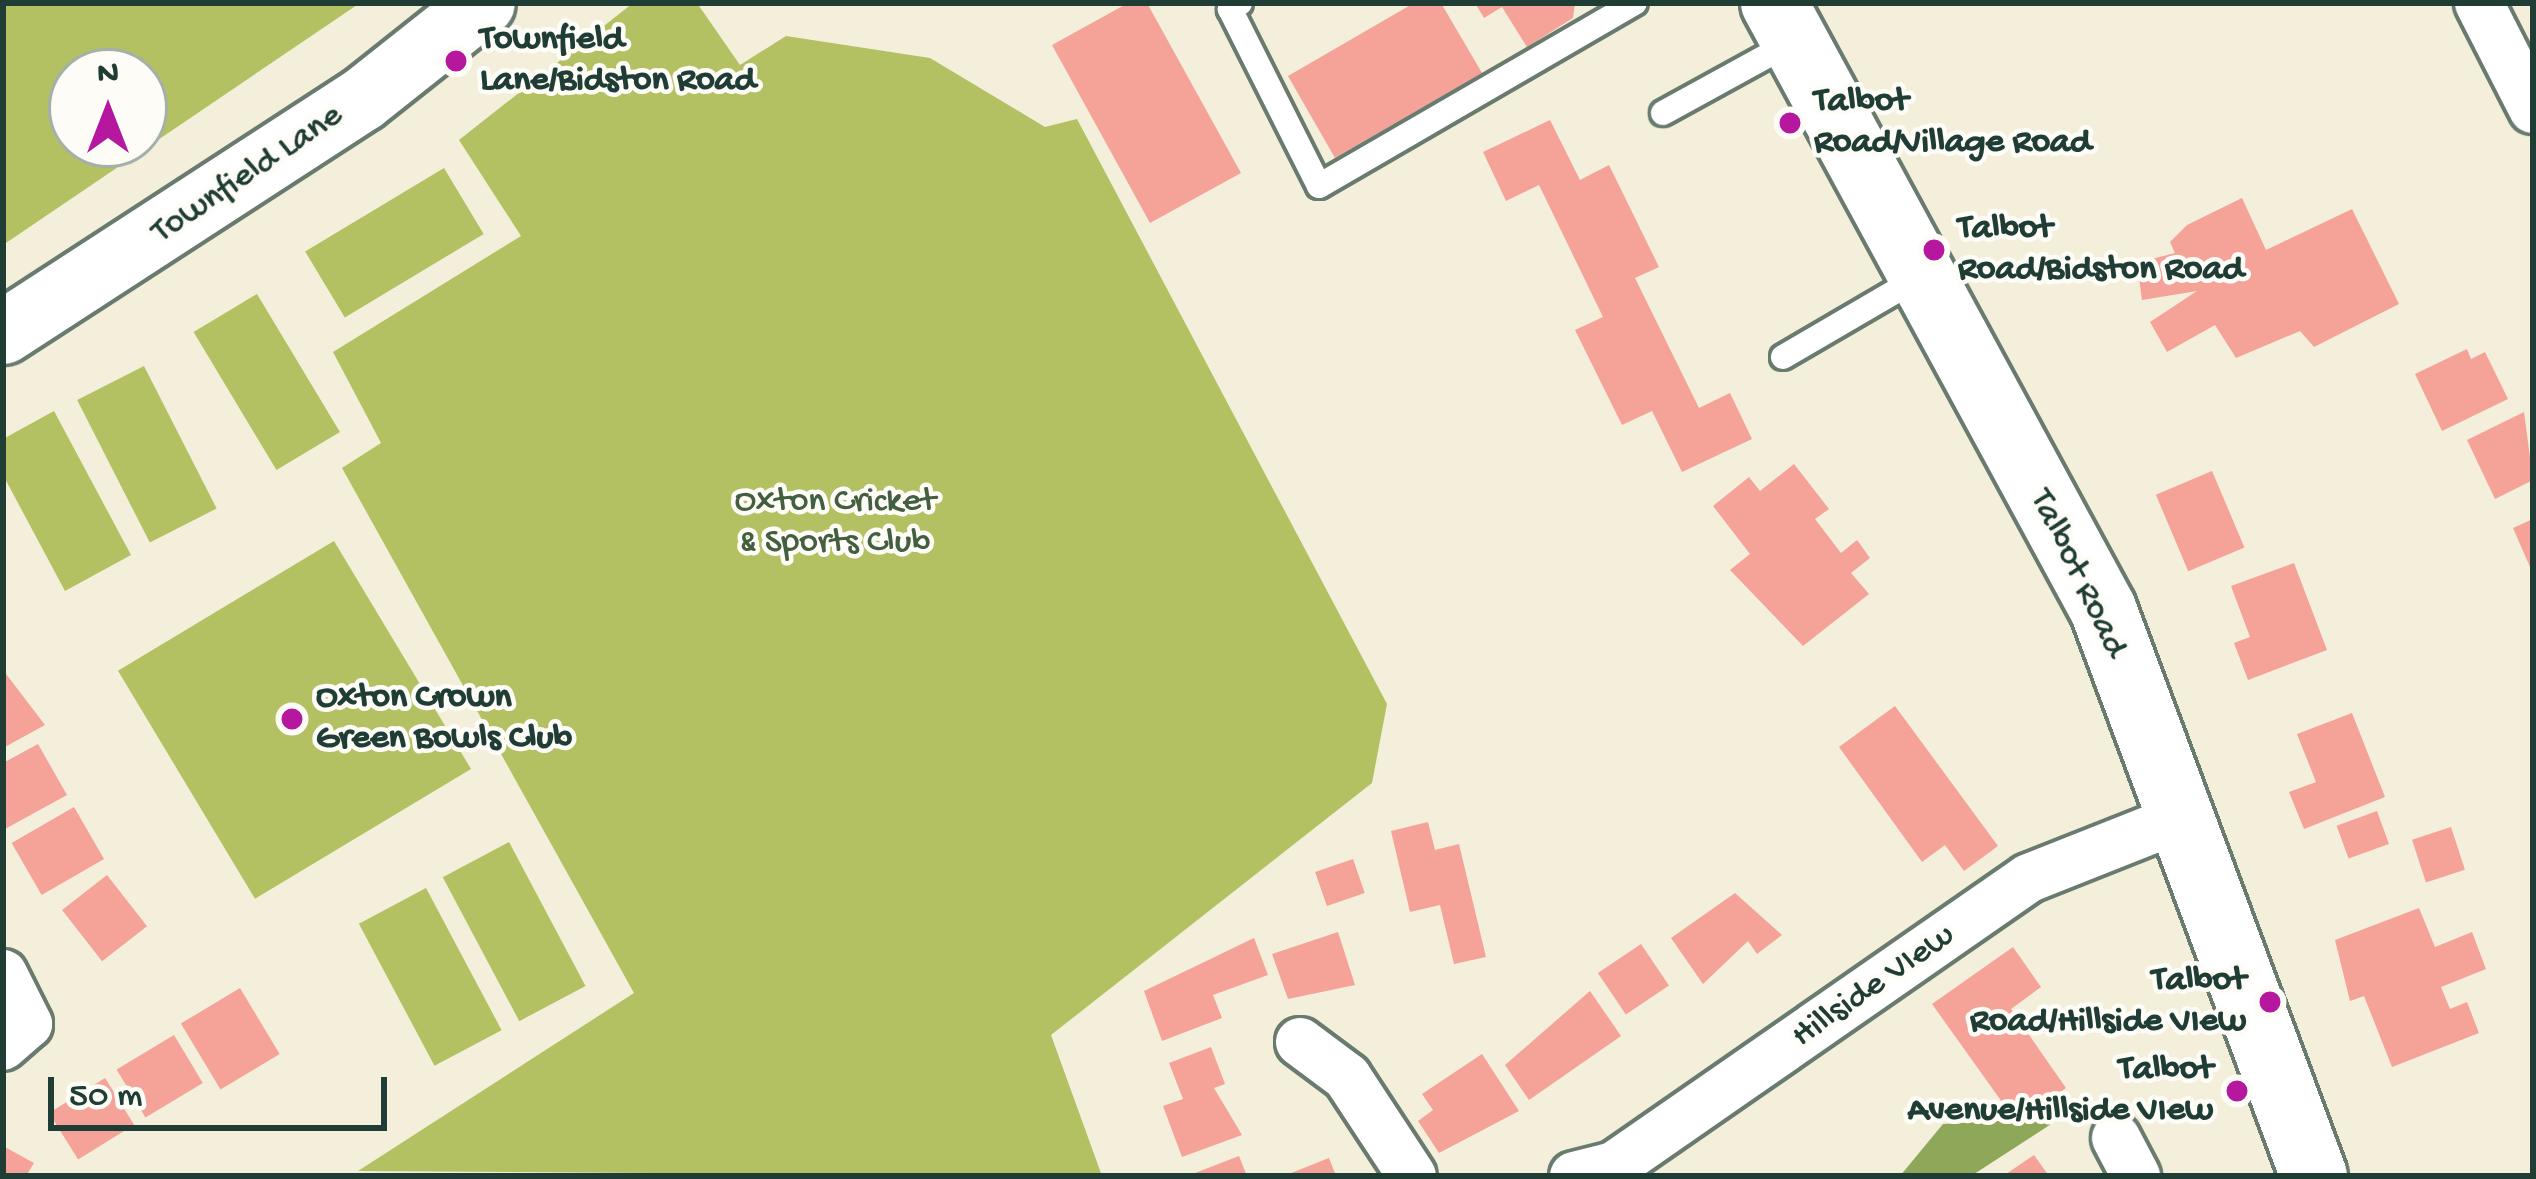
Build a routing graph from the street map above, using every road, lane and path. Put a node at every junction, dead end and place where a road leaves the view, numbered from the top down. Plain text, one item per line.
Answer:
1 (483, 3) edge
2 (1240, 3) edge
3 (2479, 3) edge
4 (1632, 4) edge
5 (1783, 22) edge
6 (2521, 62) edge
7 (2533, 109) edge
8 (1663, 113) dead end
9 (1920, 277) junction
10 (3, 332) edge
11 (1783, 357) dead end
12 (2183, 817) junction
13 (3, 974) edge
14 (1300, 1042) dead end
15 (3, 1046) edge
16 (1412, 1176) edge
17 (1574, 1176) edge
18 (2314, 1176) edge

1 - 10 street, Townfield Lane
2 - 4 lane
3 - 6 street
5 - 8 lane
5 - 9 main road, Talbot Road
6 - 7 street
9 - 11 lane
9 - 12 main road, Talbot Road
12 - 17 street, Hillside VIew
12 - 18 main road, Talbot Road
13 - 15 street
14 - 16 street

